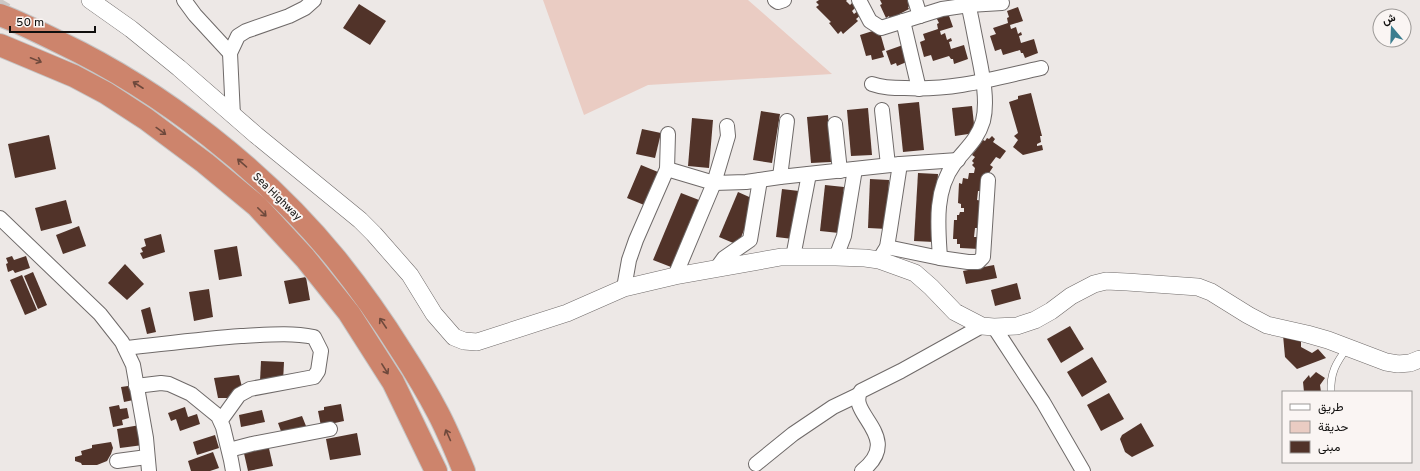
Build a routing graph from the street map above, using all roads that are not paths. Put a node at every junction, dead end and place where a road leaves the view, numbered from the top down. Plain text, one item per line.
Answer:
1 (90, 0) edge
2 (184, 0) edge
3 (314, 0) edge
4 (775, 0) edge
5 (784, 0) edge
6 (859, 0) edge
7 (914, 0) edge
8 (968, 3) edge
9 (1002, 3) dead end
10 (0, 15) edge
11 (920, 16) junction
12 (903, 21) junction
13 (0, 46) edge
14 (230, 53) junction
15 (1041, 68) dead end
16 (983, 81) junction
17 (872, 84) dead end
18 (919, 89) junction
19 (882, 110) dead end
20 (233, 116) junction
21 (787, 121) dead end
22 (835, 124) dead end
23 (727, 126) dead end
24 (668, 134) dead end
25 (958, 160) junction
26 (894, 165) junction
27 (667, 169) junction
28 (855, 169) junction
29 (840, 171) junction
30 (809, 174) junction
31 (780, 177) junction
32 (760, 180) junction
33 (988, 180) dead end
34 (714, 183) junction
35 (0, 218) edge
36 (883, 254) junction
37 (793, 257) junction
38 (836, 257) junction
39 (940, 258) junction
40 (716, 269) junction
41 (675, 276) junction
42 (624, 288) junction
43 (988, 326) junction
44 (125, 348) junction
45 (1347, 348) junction
46 (1420, 359) edge
47 (136, 386) junction
48 (1331, 391) edge
49 (858, 395) junction
50 (221, 420) junction
51 (330, 429) dead end
52 (229, 450) junction
53 (147, 457) junction
54 (116, 461) dead end
55 (756, 464) dead end
56 (149, 471) edge
57 (233, 471) edge
58 (436, 471) edge
59 (464, 471) edge
60 (862, 471) edge
61 (1083, 471) edge

1 - 20 street
2 - 14 street
3 - 14 street
4 - 5 street
6 - 12 street
7 - 11 street
8 - 9 street
8 - 11 street
8 - 16 street
59 -> 10 highway, Sea Highway
11 - 12 street
12 - 18 street
13 -> 58 highway, Sea Highway
14 - 20 street
15 - 16 street
16 - 18 street
16 - 25 street
17 - 18 street
19 - 26 street
20 - 42 street
21 - 31 street
22 - 29 street
23 - 34 street
24 - 27 street
25 - 26 street
25 - 39 street
26 - 28 street
26 - 36 street
27 - 34 street
27 - 42 street
28 - 29 street
28 - 38 street
29 - 30 street
30 - 31 street
30 - 37 street
31 - 32 street
32 - 34 street
32 - 40 street
33 - 39 street
34 - 41 street
35 - 44 street
36 - 38 street
36 - 39 street
36 - 43 street
37 - 38 street
37 - 40 street
40 - 41 street
41 - 42 street
43 - 45 street
43 - 49 street
43 - 61 street
44 - 47 street
44 - 50 street
45 - 46 street
45 - 48 lane
47 - 50 street
47 - 53 street
49 - 55 street
49 - 60 street
50 - 52 street
51 - 52 street
52 - 57 street
53 - 54 street
53 - 56 street

